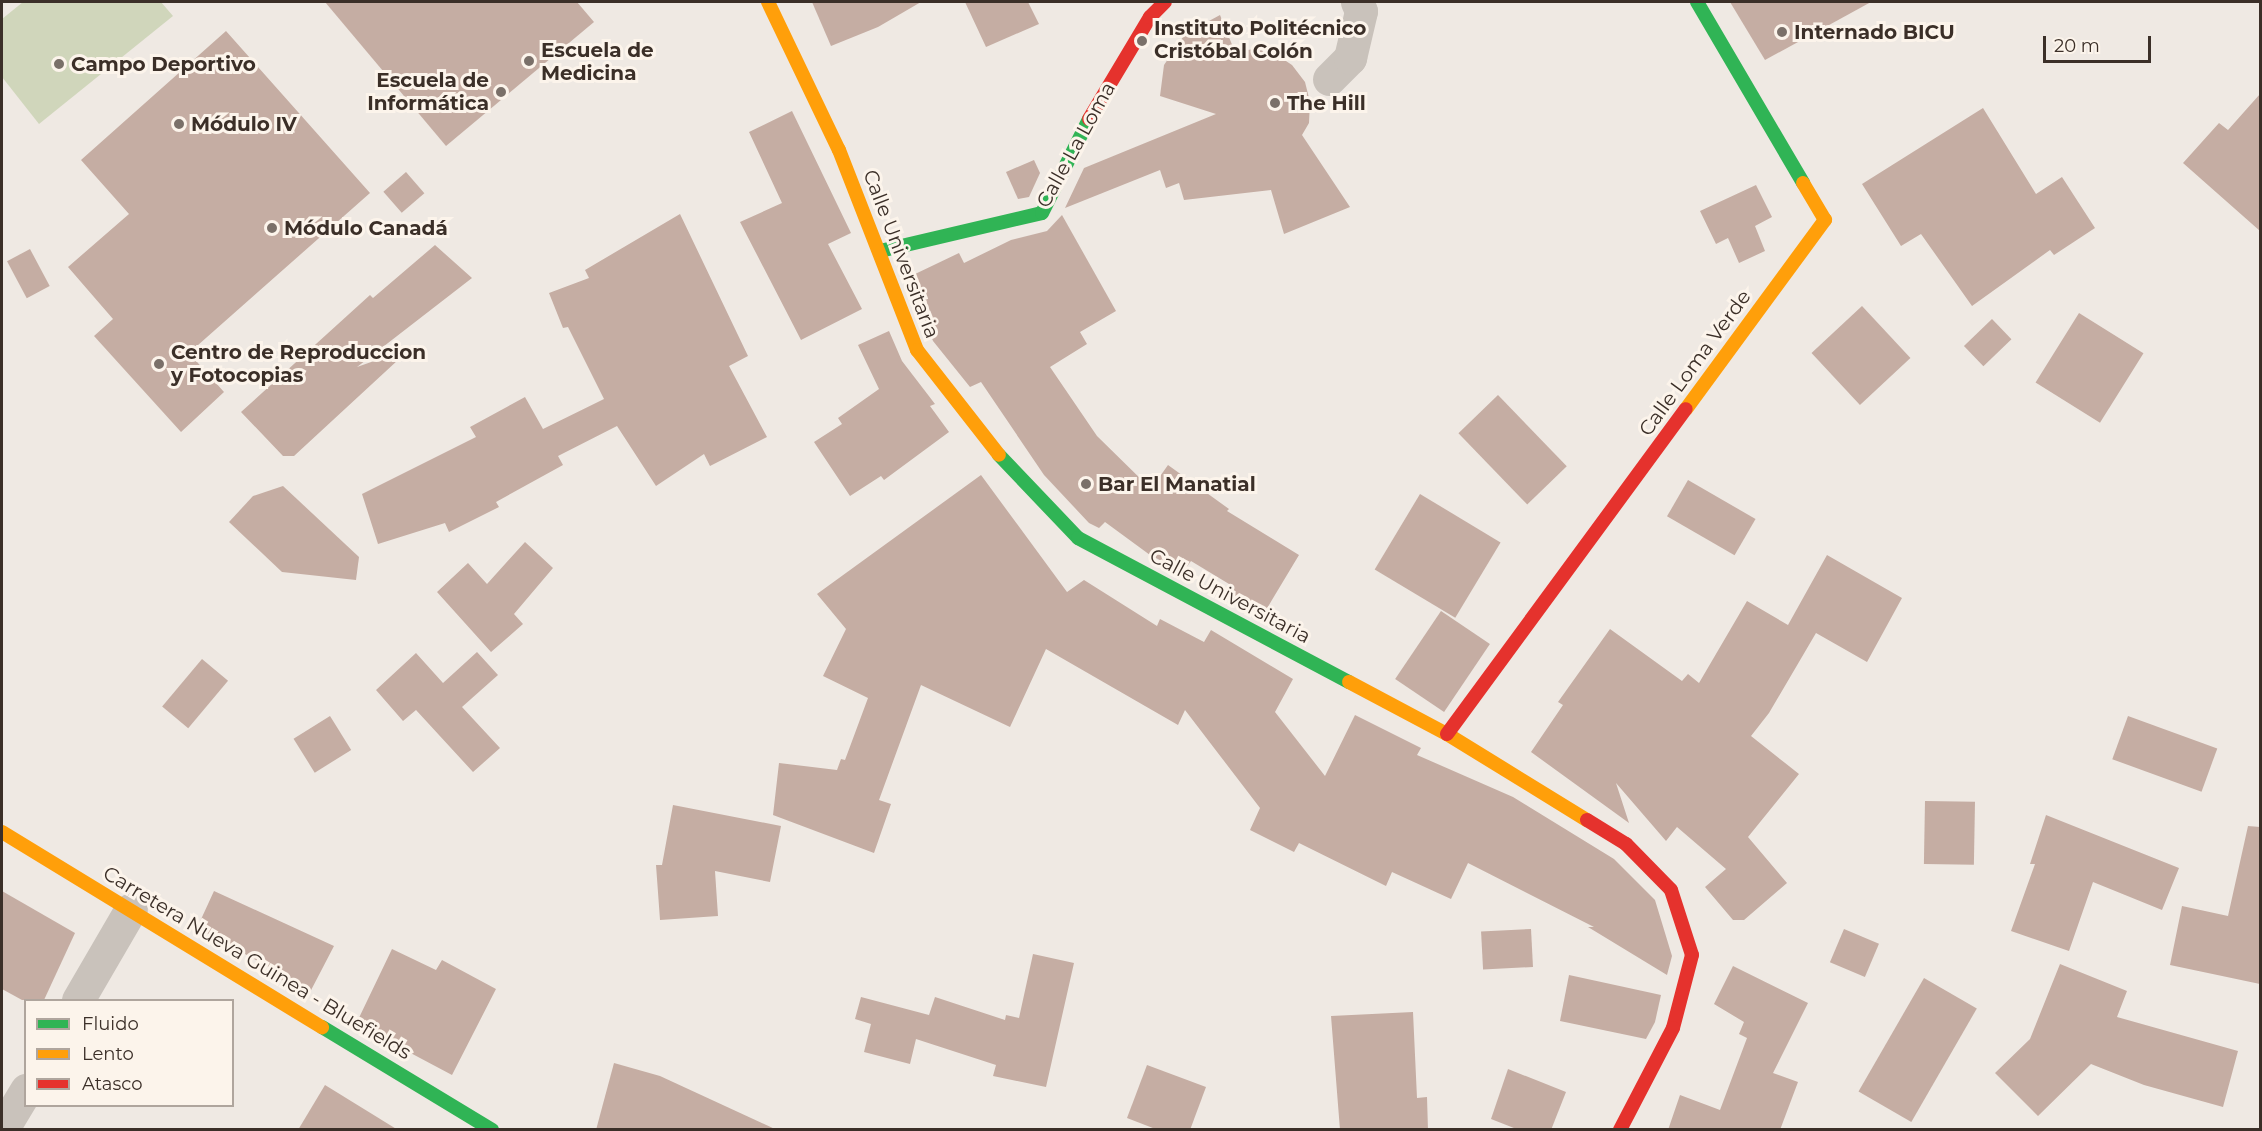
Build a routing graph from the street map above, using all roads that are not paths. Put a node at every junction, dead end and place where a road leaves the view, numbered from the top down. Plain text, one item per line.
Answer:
1 (768, 2) edge
2 (1165, 2) edge
3 (1357, 2) edge
4 (1697, 2) edge
5 (1329, 79) dead end
6 (880, 251) junction
7 (1446, 734) junction
8 (2, 832) edge
9 (131, 909) junction
10 (79, 999) edge
11 (24, 1093) edge
12 (2, 1130) edge
13 (492, 1130) edge
14 (1620, 1130) edge

1 - 6 main road, Calle Universitaria
2 - 6 main road, Calle La Loma
3 - 5 street
4 - 7 main road, Calle Loma Verde
6 - 7 main road, Calle Universitaria
7 - 14 main road, Calle Universitaria
8 - 9 main road, Carretera Nueva Guinea - Bluefields
9 - 10 street
9 - 13 main road, Carretera Nueva Guinea - Bluefields
11 - 12 street

